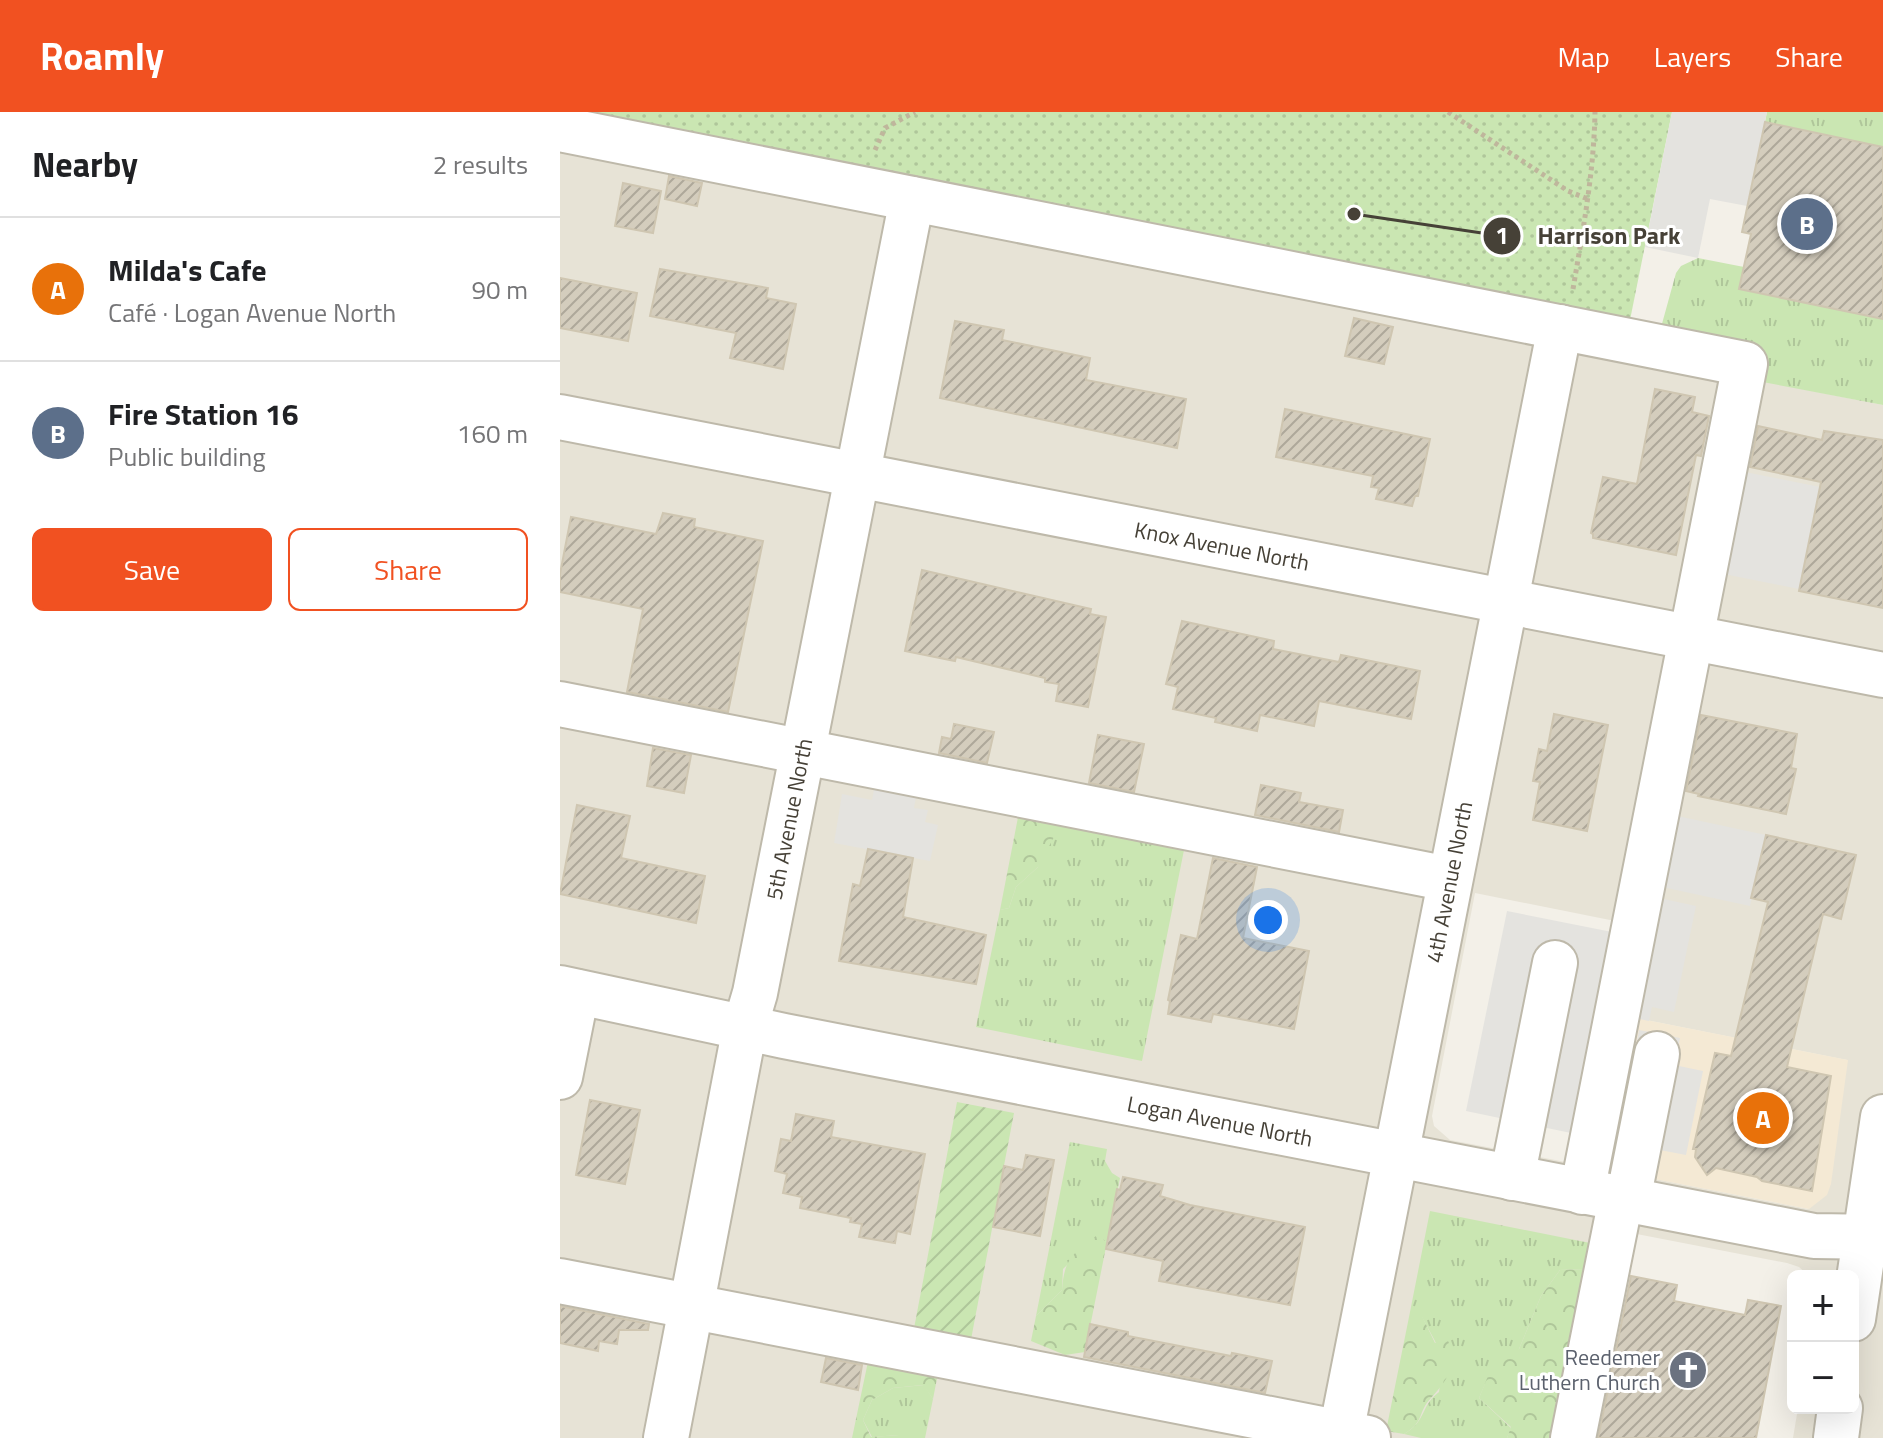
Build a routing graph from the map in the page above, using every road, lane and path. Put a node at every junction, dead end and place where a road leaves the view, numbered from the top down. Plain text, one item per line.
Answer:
1 (915, 112) edge
2 (1448, 112) edge
3 (1595, 112) edge
4 (560, 129) edge
5 (869, 190) junction
6 (912, 199) junction
7 (1588, 199) junction
8 (1560, 327) junction
9 (560, 417) edge
10 (858, 474) junction
11 (1505, 601) junction
12 (1692, 637) junction
13 (1883, 675) edge
14 (560, 704) edge
15 (802, 752) junction
16 (1449, 879) junction
17 (1555, 963) dead end
18 (568, 990) edge
19 (745, 1027) junction
20 (1657, 1054) dead end
21 (560, 1077) edge
22 (1883, 1117) edge
23 (1395, 1156) junction
24 (1512, 1178) junction
25 (1611, 1197) junction
26 (1874, 1237) edge
27 (560, 1281) edge
28 (1859, 1296) edge
29 (691, 1305) junction
30 (1839, 1414) edge
31 (1350, 1436) edge
32 (666, 1438) edge
33 (1573, 1438) edge
34 (1836, 1438) edge

1 - 5 path
2 - 7 path
3 - 7 path
4 - 5 street
5 - 6 street
6 - 8 street
6 - 10 street, 5th Avenue North
7 - 8 path
8 - 11 street, 4th Avenue North
8 - 12 street
9 - 10 street, Knox Avenue North
10 - 11 street, Knox Avenue North
10 - 15 street, 5th Avenue North
11 - 12 street, Knox Avenue North
11 - 16 street, 4th Avenue North
12 - 13 street, Knox Avenue North
12 - 25 street
14 - 15 street
15 - 16 street
15 - 19 street, 5th Avenue North
16 - 23 street, 4th Avenue North
17 - 24 street
18 - 19 street, Logan Avenue North
18 - 21 street
19 - 23 street, Logan Avenue North
19 - 29 street, 5th Avenue North
20 - 25 street
22 - 26 street
23 - 24 street, Logan Avenue North
23 - 31 street, 4th Avenue North
24 - 25 street, Logan Avenue North
25 - 26 street, Logan Avenue North
25 - 33 street
26 - 28 street
27 - 29 street
29 - 31 street
29 - 32 street, 5th Avenue North
30 - 34 street

